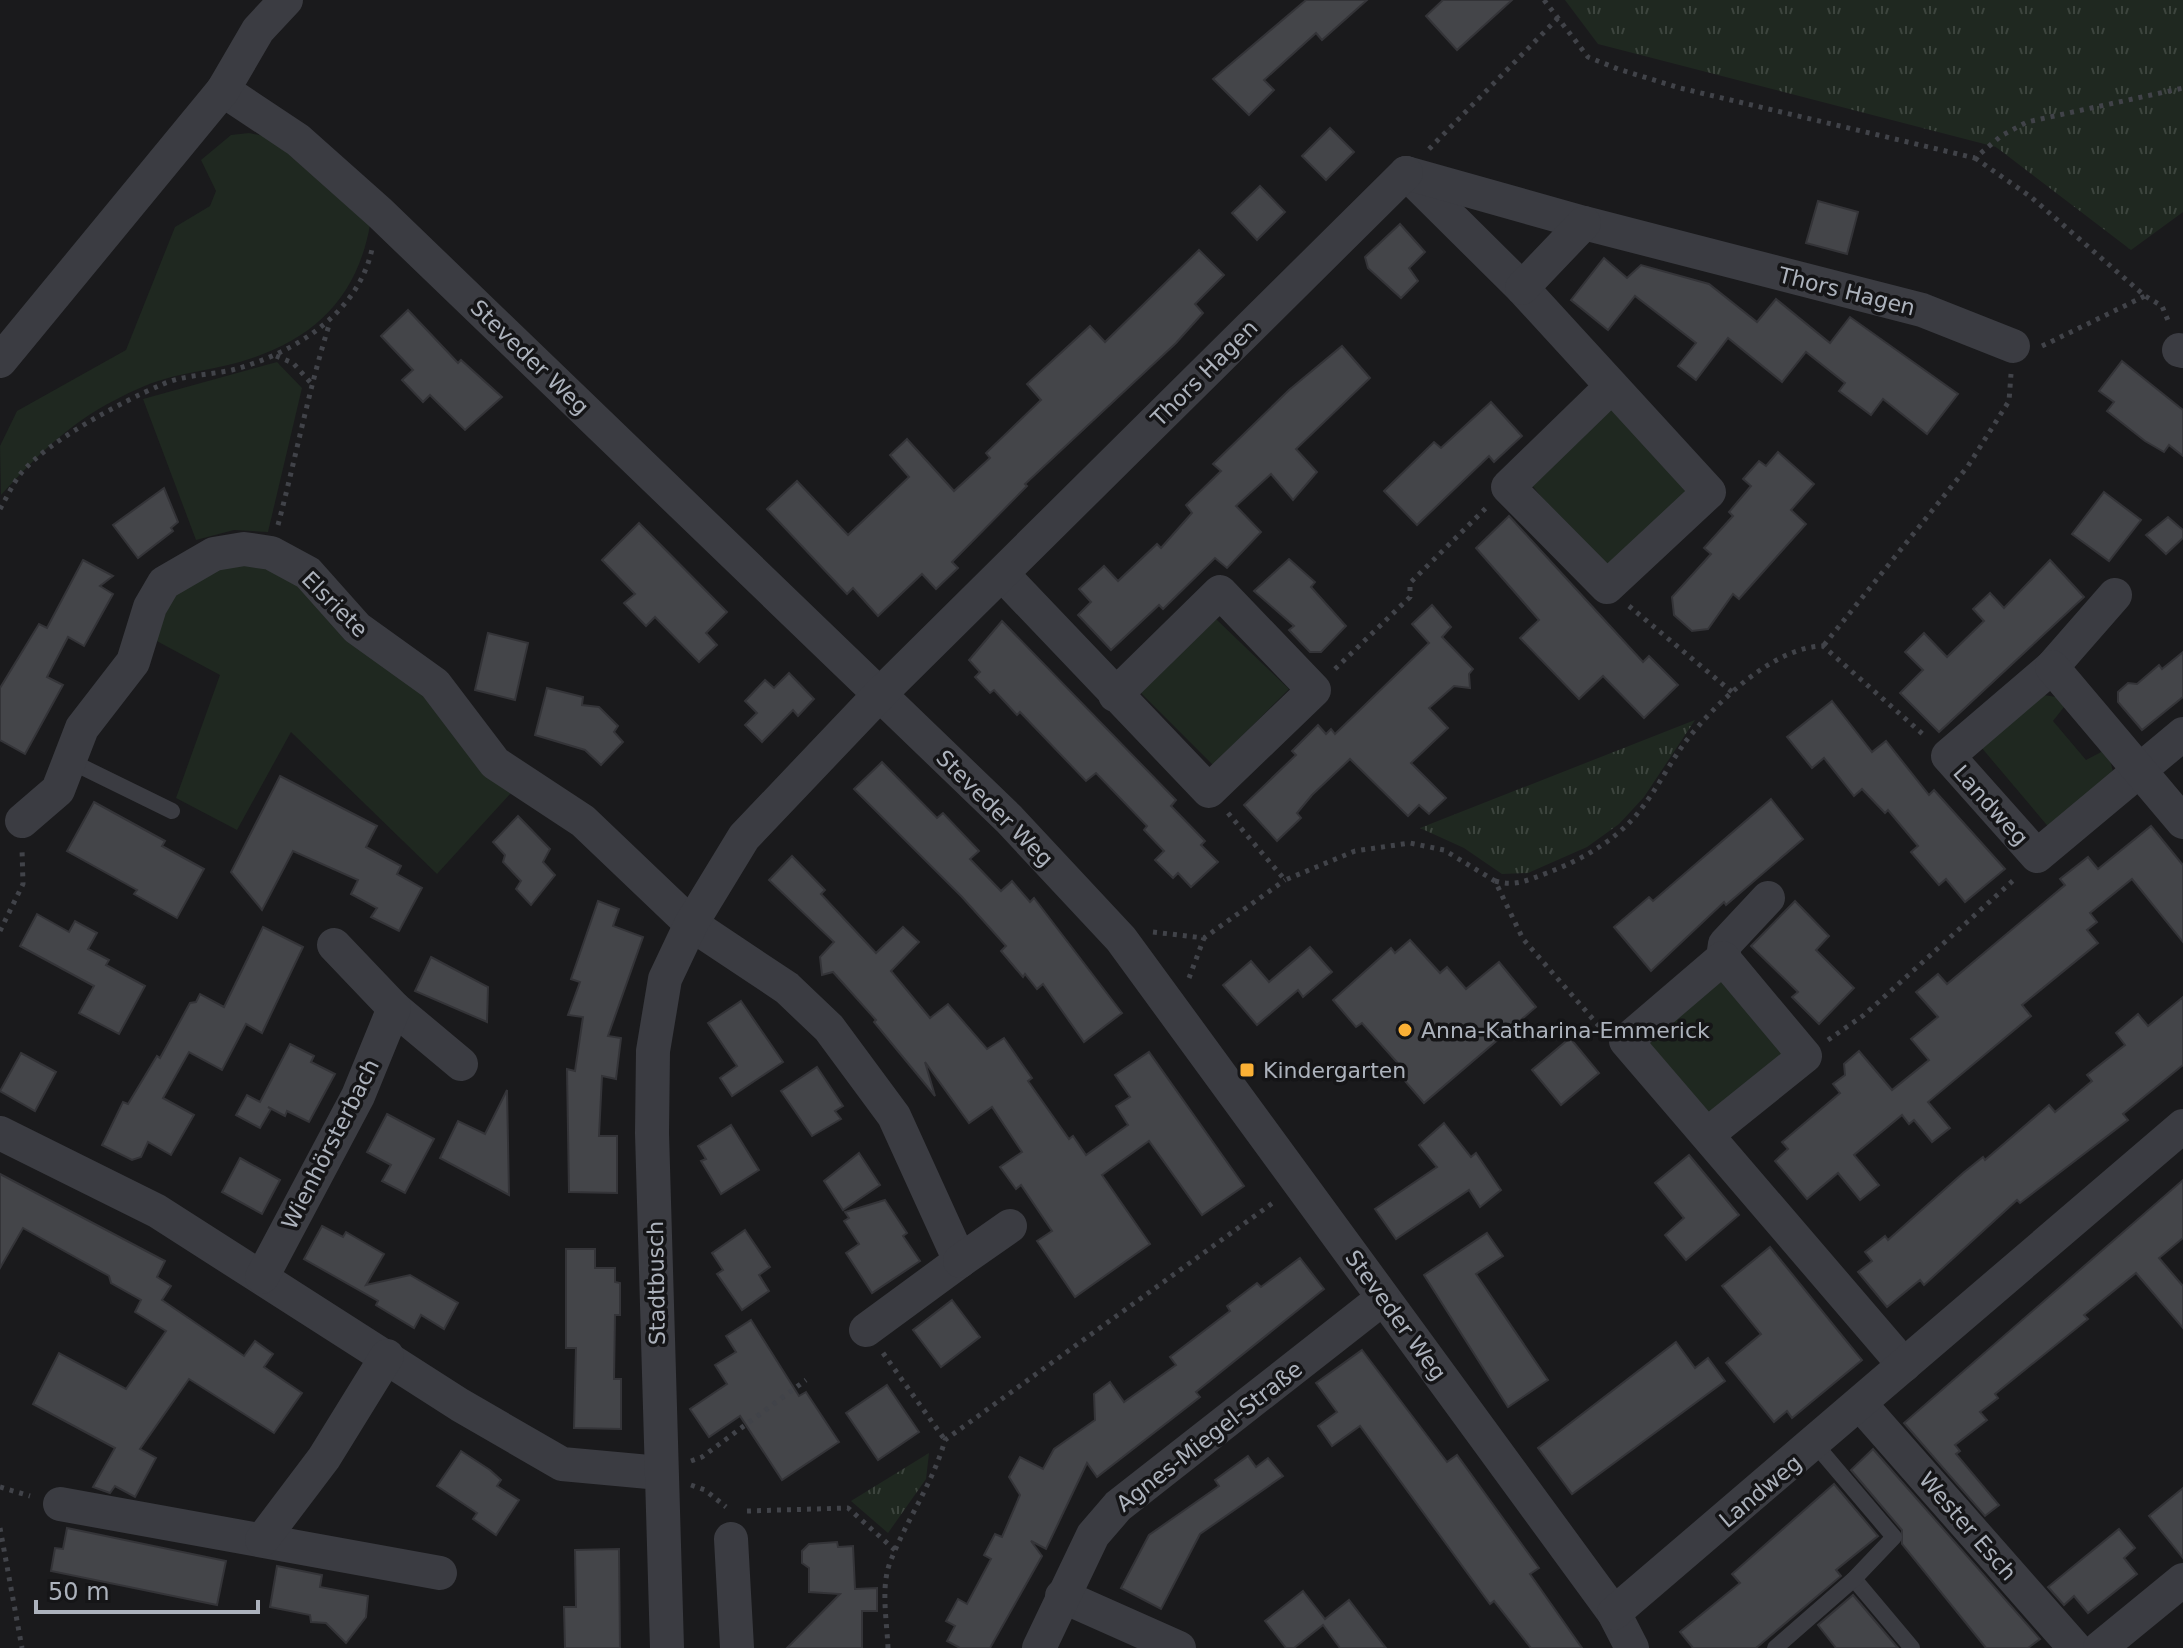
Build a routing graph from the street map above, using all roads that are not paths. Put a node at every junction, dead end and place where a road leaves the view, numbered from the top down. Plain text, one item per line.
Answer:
1 (286, 0) edge
2 (223, 90) junction
3 (1406, 173) junction
4 (1584, 223) junction
5 (1522, 288) junction
6 (2013, 346) road end
7 (0, 361) edge
8 (1612, 386) junction
9 (1002, 574) junction
10 (2115, 595) dead end
11 (2052, 667) junction
12 (880, 694) junction
13 (1115, 695) junction
14 (2183, 734) edge
15 (68, 760) junction
16 (2141, 773) junction
17 (172, 811) dead end
18 (22, 821) road end
19 (2183, 822) edge
20 (1768, 898) dead end
21 (691, 924) junction
22 (334, 945) dead end
23 (1723, 958) junction
24 (394, 1008) junction
25 (461, 1064) dead end
26 (2183, 1126) edge
27 (0, 1133) edge
28 (1708, 1134) junction
29 (1010, 1226) dead end
30 (960, 1261) junction
31 (262, 1277) junction
32 (1382, 1299) junction
33 (866, 1330) road end
34 (387, 1356) junction
35 (1904, 1365) junction
36 (1861, 1405) junction
37 (1815, 1444) junction
38 (660, 1473) junction
39 (60, 1504) dead end
40 (731, 1539) dead end
41 (262, 1540) junction
42 (440, 1573) dead end
43 (1854, 1579) junction
44 (2183, 1580) edge
45 (1062, 1596) junction
46 (1614, 1613) junction
47 (667, 1648) edge
48 (737, 1648) edge
49 (1039, 1648) edge
50 (1179, 1648) edge
51 (1632, 1648) edge
52 (1775, 1648) edge
53 (1912, 1648) edge
54 (2075, 1648) edge
55 (2100, 1648) edge

1 - 2 street
2 - 7 street
2 - 12 street, Steveder Weg
3 - 4 street, Thors Hagen
3 - 5 street
3 - 9 street, Thors Hagen
4 - 5 street
4 - 6 street, Thors Hagen
5 - 8 street
8 - 8 street
9 - 12 street, Thors Hagen
9 - 13 street
10 - 11 street, Landweg
11 - 16 street
11 - 16 street, Landweg
12 - 21 street, Stadtbusch
12 - 32 street, Steveder Weg
13 - 13 street
14 - 16 street, Landweg
15 - 17 lane
15 - 18 street, Elsriete
15 - 21 street, Elsriete
16 - 19 street
20 - 23 street
21 - 30 street
21 - 38 street, Stadtbusch
22 - 24 street
23 - 28 street
23 - 28 street
24 - 25 street
24 - 31 street, Wienhörsterbach
26 - 35 street, Landweg
27 - 31 street
28 - 35 street
29 - 30 street
30 - 33 street
31 - 34 street
32 - 45 street, Agnes-Miegel-Straße
32 - 46 street, Steveder Weg
34 - 38 street
34 - 41 street
35 - 36 street, Landweg
36 - 37 street, Landweg
36 - 54 street, Wester Esch
37 - 43 lane
37 - 46 street, Landweg
38 - 47 street, Stadtbusch
39 - 41 street
40 - 48 street
41 - 42 street
43 - 52 lane
43 - 53 lane
44 - 55 street
45 - 49 street, Agnes-Miegel-Straße
45 - 50 street
46 - 51 street, Steveder Weg

